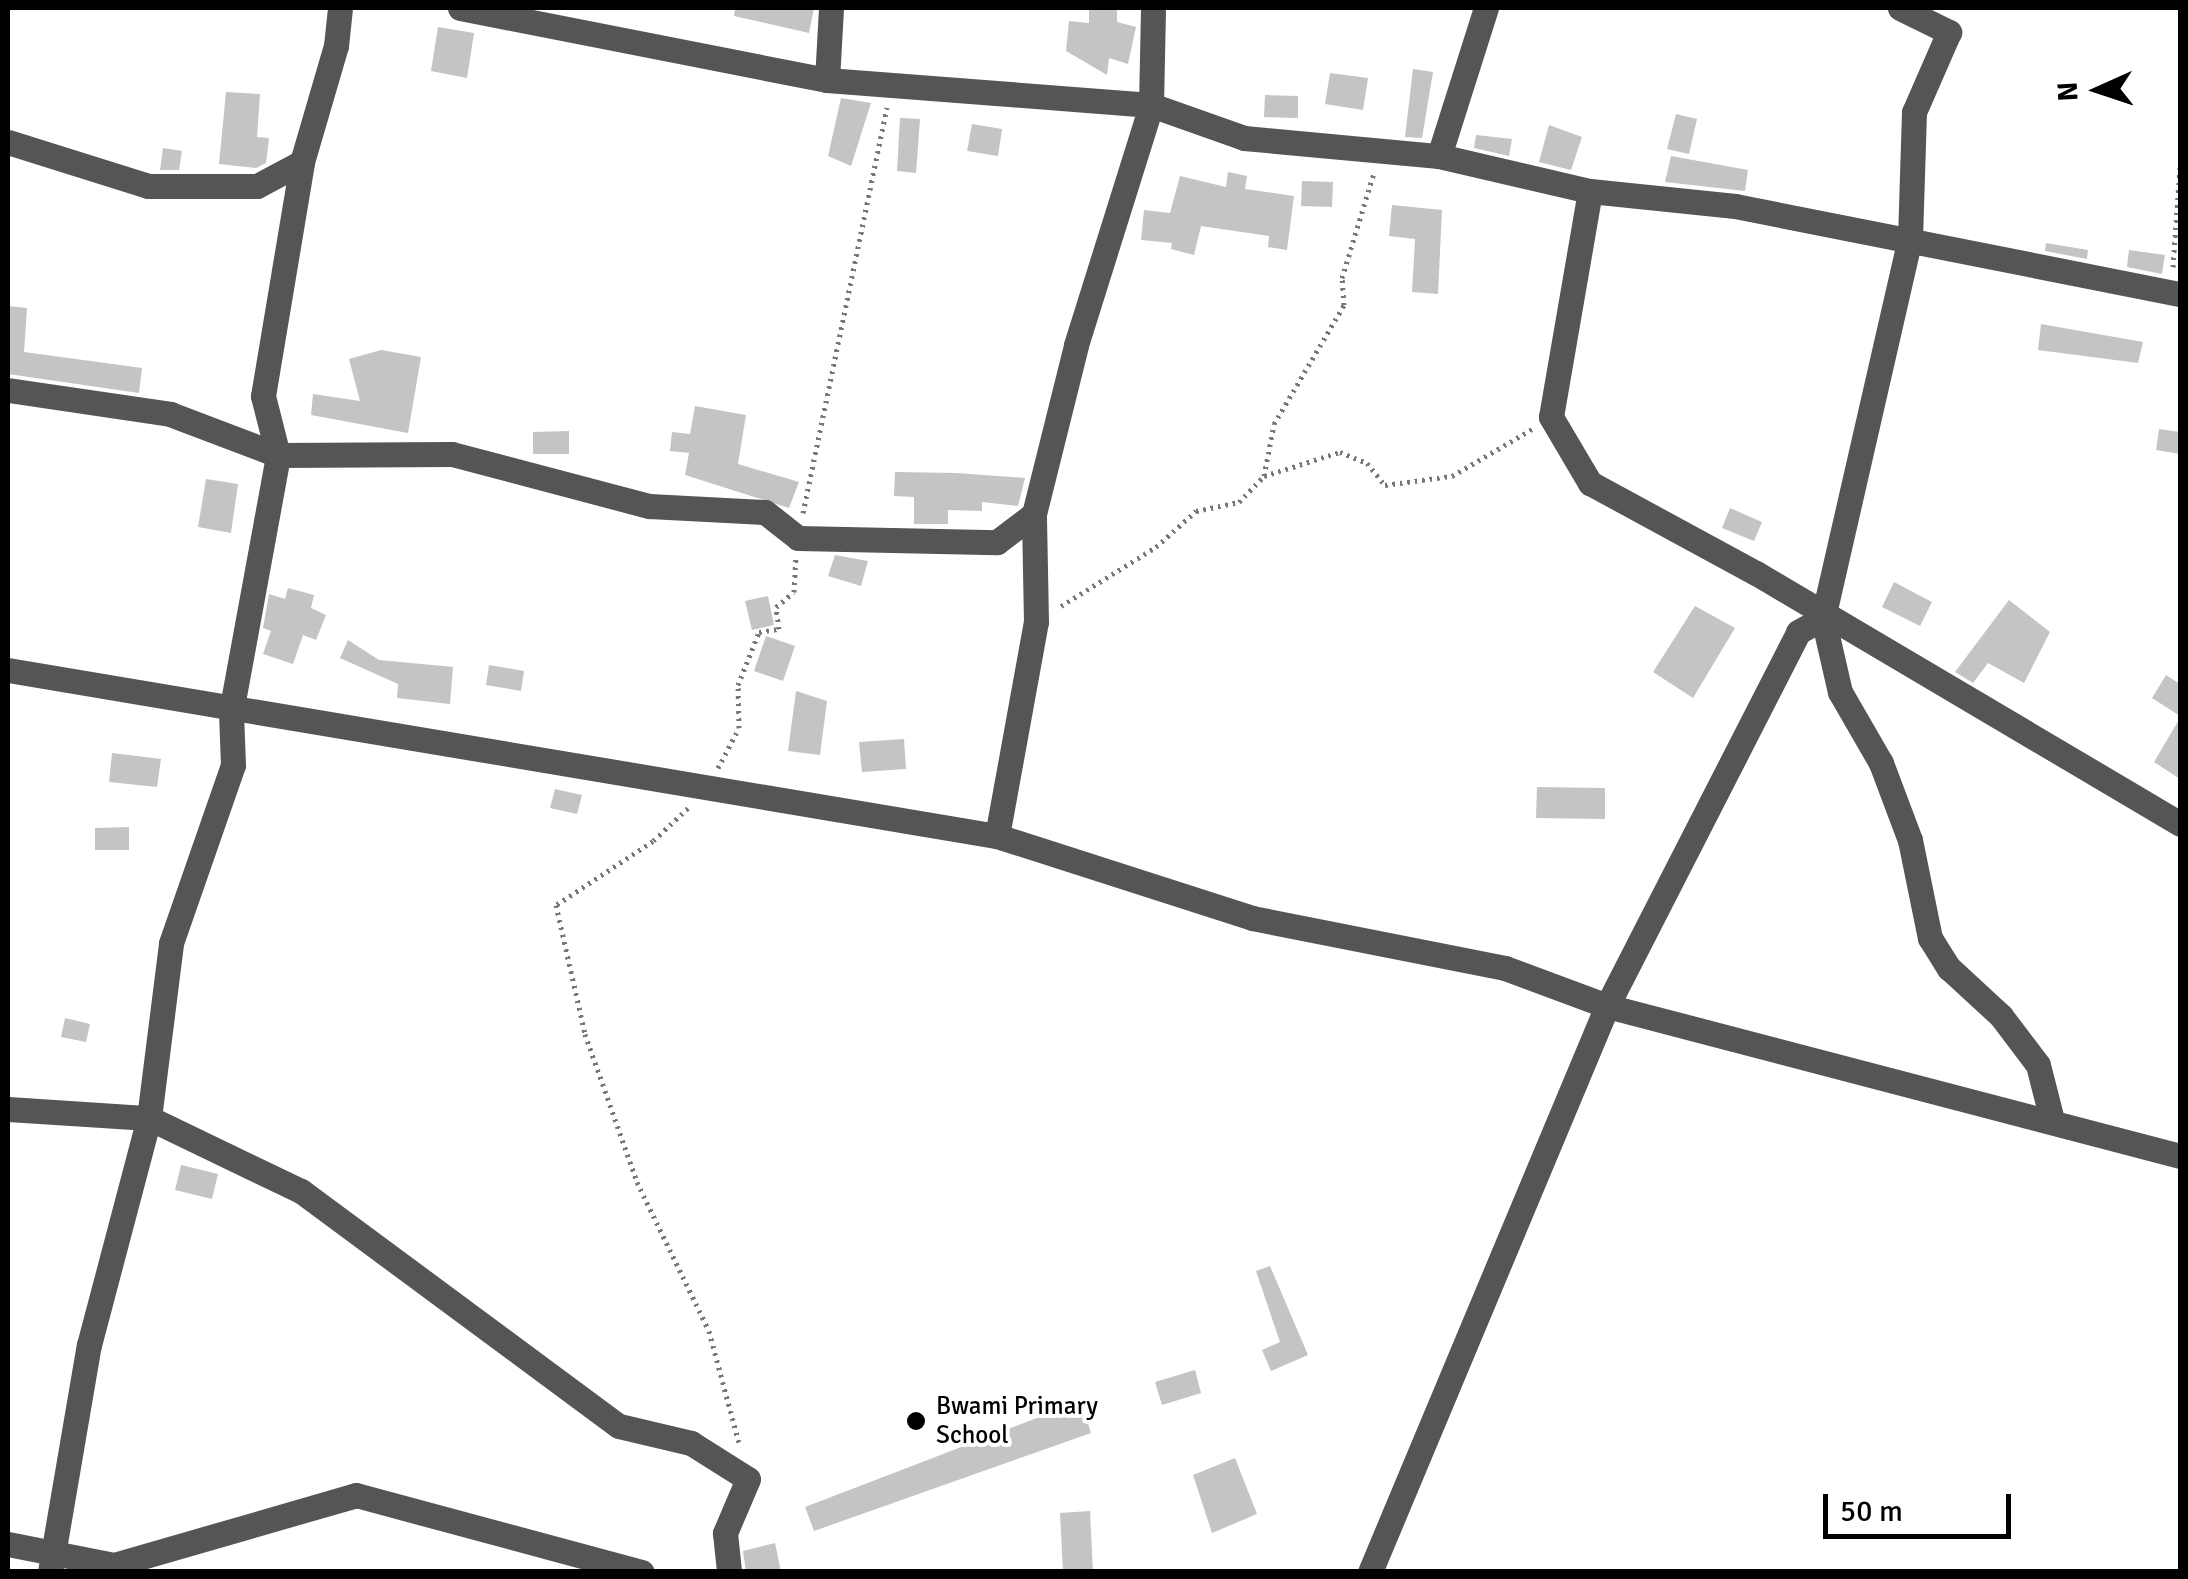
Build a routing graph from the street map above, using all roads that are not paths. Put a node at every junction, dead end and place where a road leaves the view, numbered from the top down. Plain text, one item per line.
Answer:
1 (340, 8) edge
2 (460, 8) edge
3 (831, 8) edge
4 (1153, 8) edge
5 (1486, 8) edge
6 (1900, 8) edge
7 (827, 80) junction
8 (1152, 105) junction
9 (8, 142) edge
10 (1439, 156) junction
11 (302, 162) junction
12 (1590, 192) junction
13 (1910, 238) junction
14 (2177, 294) edge
15 (8, 390) edge
16 (278, 455) junction
17 (1034, 514) junction
18 (1823, 618) junction
19 (8, 670) edge
20 (231, 712) junction
21 (2180, 824) edge
22 (997, 836) junction
23 (1607, 1006) junction
24 (8, 1110) edge
25 (149, 1118) junction
26 (2052, 1120) junction
27 (2180, 1156) edge
28 (8, 1544) edge
29 (51, 1560) edge
30 (642, 1572) edge
31 (728, 1572) edge
32 (1370, 1572) edge

1 - 11 street
2 - 7 street
3 - 7 street
4 - 8 street
5 - 10 street
6 - 13 street
7 - 8 street
8 - 10 street
8 - 17 street
9 - 11 street
10 - 12 street
11 - 16 street
12 - 13 street
12 - 18 street
13 - 14 street
13 - 18 street
15 - 16 street
16 - 17 street
16 - 20 street
17 - 22 street
18 - 21 street
18 - 23 street
18 - 26 street
19 - 20 street
20 - 22 street
20 - 25 street
22 - 23 street
23 - 26 street
23 - 32 street
24 - 25 street
25 - 29 street
25 - 31 street
26 - 27 street
28 - 29 street
29 - 30 street

